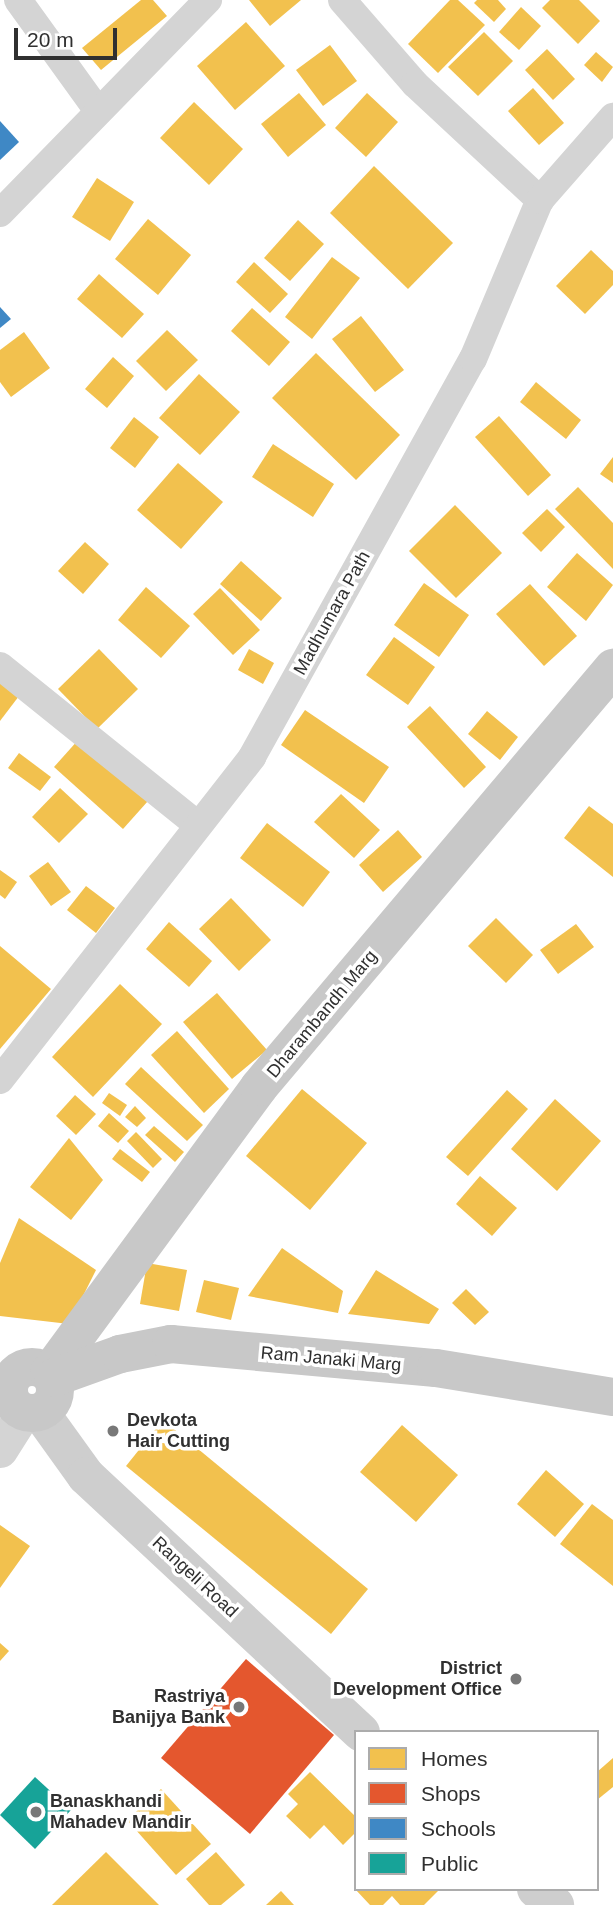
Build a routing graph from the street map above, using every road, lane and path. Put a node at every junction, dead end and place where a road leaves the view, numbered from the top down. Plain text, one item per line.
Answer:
1 (18, 0) edge
2 (208, 0) edge
3 (342, 0) edge
4 (98, 111) junction
5 (613, 117) edge
6 (540, 200) junction
7 (0, 213) edge
8 (0, 666) edge
9 (613, 668) edge
10 (198, 825) junction
11 (0, 1080) edge
12 (29, 1393) edge
13 (613, 1397) edge
14 (0, 1450) edge
15 (359, 1730) edge
16 (538, 1891) edge
17 (555, 1905) edge

1 - 4 street
2 - 4 street
3 - 6 street
4 - 7 street
5 - 6 street, Madhumara Path
6 - 10 street, Madhumara Path
8 - 10 street
9 - 12 main road, Dharambandh Marg
10 - 11 street, Madhumara Path
12 - 13 main road, Ram Janaki Marg
12 - 14 street
12 - 15 main road, Rangeli Road
16 - 17 main road

